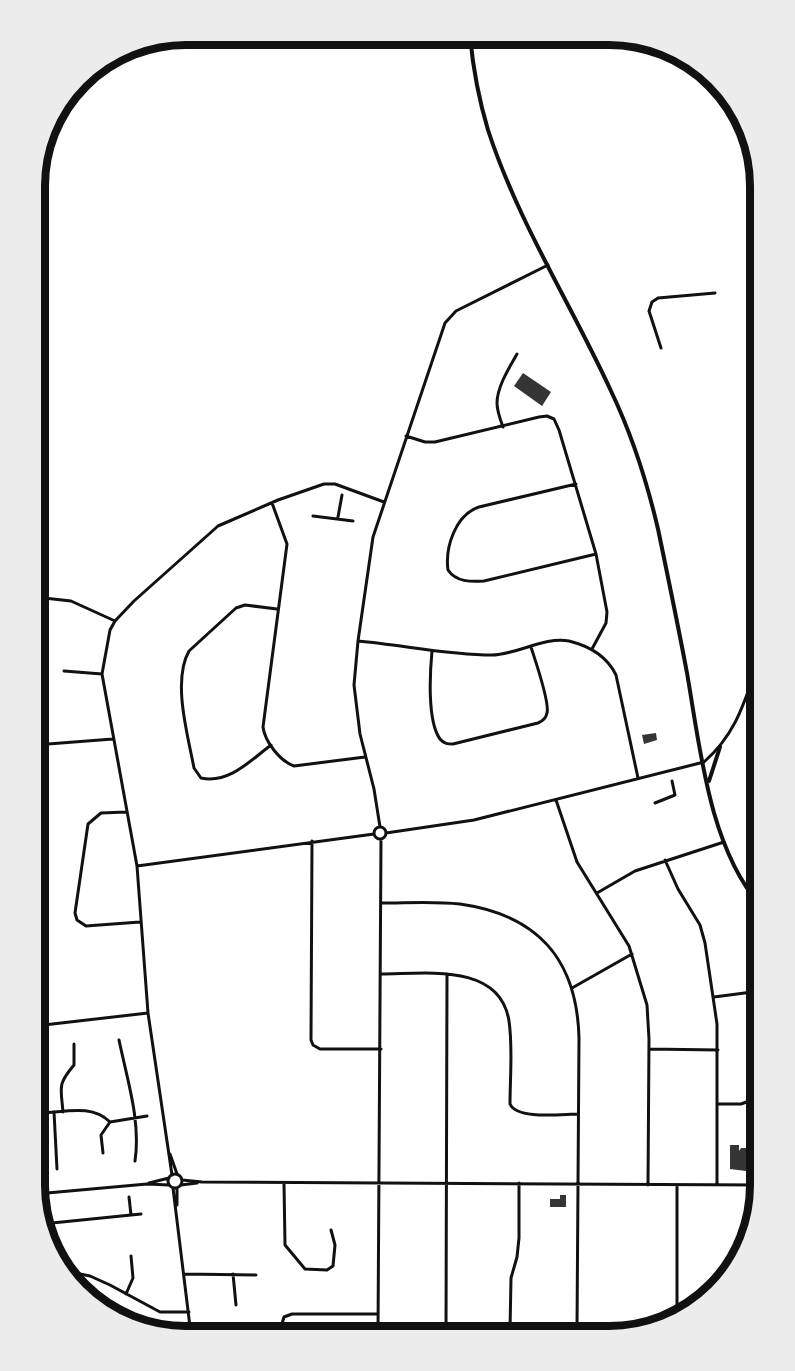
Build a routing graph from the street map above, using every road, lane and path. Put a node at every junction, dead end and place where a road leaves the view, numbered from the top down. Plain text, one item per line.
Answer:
1 (471, 45) edge
2 (548, 265) junction
3 (715, 293) dead end
4 (661, 348) dead end
5 (517, 354) dead end
6 (503, 427) junction
7 (406, 436) junction
8 (576, 484) junction
9 (342, 495) dead end
10 (272, 502) junction
11 (384, 502) junction
12 (313, 516) dead end
13 (338, 517) junction
14 (353, 521) dead end
15 (596, 554) junction
16 (45, 598) edge
17 (277, 609) junction
18 (115, 621) junction
19 (358, 641) junction
20 (531, 647) junction
21 (592, 649) junction
22 (432, 650) junction
23 (64, 671) dead end
24 (102, 674) junction
25 (750, 684) edge
26 (112, 739) junction
27 (45, 744) edge
28 (271, 745) junction
29 (720, 747) junction
30 (365, 757) junction
31 (704, 762) junction
32 (638, 778) junction
33 (672, 781) dead end
34 (708, 783) junction
35 (556, 799) junction
36 (655, 803) dead end
37 (126, 812) junction
38 (380, 827) junction
39 (386, 833) junction
40 (374, 834) junction
41 (381, 839) junction
42 (312, 841) junction
43 (723, 842) junction
44 (665, 860) junction
45 (137, 866) junction
46 (750, 892) edge
47 (597, 893) junction
48 (381, 903) junction
49 (141, 922) junction
50 (632, 954) junction
51 (381, 974) junction
52 (447, 974) junction
53 (572, 988) junction
54 (750, 992) edge
55 (714, 997) junction
56 (148, 1013) junction
57 (45, 1025) edge
58 (119, 1040) dead end
59 (74, 1044) dead end
60 (381, 1049) junction
61 (649, 1049) junction
62 (718, 1050) junction
63 (750, 1101) edge
64 (717, 1104) junction
65 (45, 1112) edge
66 (54, 1112) junction
67 (63, 1112) junction
68 (579, 1114) junction
69 (147, 1116) dead end
70 (135, 1119) junction
71 (110, 1122) junction
72 (102, 1153) dead end
73 (170, 1153) junction
74 (135, 1161) dead end
75 (57, 1169) dead end
76 (177, 1174) junction
77 (170, 1177) junction
78 (182, 1179) junction
79 (202, 1182) junction
80 (284, 1183) junction
81 (379, 1183) junction
82 (446, 1183) junction
83 (147, 1184) junction
84 (519, 1184) junction
85 (578, 1184) junction
86 (181, 1185) junction
87 (648, 1185) junction
88 (677, 1185) junction
89 (717, 1185) junction
90 (750, 1185) edge
91 (173, 1187) junction
92 (45, 1192) edge
93 (129, 1197) dead end
94 (141, 1214) dead end
95 (131, 1215) junction
96 (52, 1223) dead end
97 (331, 1230) dead end
98 (131, 1256) dead end
99 (77, 1273) edge
100 (184, 1274) junction
101 (233, 1274) junction
102 (256, 1275) dead end
103 (126, 1294) junction
104 (236, 1305) dead end
105 (677, 1308) edge
106 (189, 1312) junction
107 (378, 1314) junction
108 (190, 1326) edge
109 (281, 1326) edge
110 (378, 1326) edge
111 (446, 1326) edge
112 (510, 1326) edge
113 (578, 1326) edge

1 - 2 street
2 - 7 street
2 - 31 street
3 - 4 street
5 - 6 street
6 - 7 street
6 - 8 street
7 - 11 street
8 - 15 street
8 - 15 street
9 - 13 street
10 - 11 street
10 - 17 street
10 - 18 street
11 - 19 street
12 - 13 street
13 - 14 street
15 - 21 street
16 - 18 street
17 - 28 street
17 - 28 street
18 - 24 street
19 - 22 street
19 - 30 street
20 - 21 street
20 - 22 street
20 - 22 street
21 - 32 street
23 - 24 street
24 - 26 street
25 - 29 street
26 - 27 street
26 - 37 street
28 - 30 street
29 - 31 street
29 - 34 street
30 - 38 street
31 - 32 street
31 - 34 street
32 - 35 street
33 - 36 street
34 - 43 street
35 - 39 street
35 - 47 street
37 - 45 street
37 - 49 street
38 - 39 street
38 - 40 street
39 - 41 street
40 - 41 street
40 - 42 street
41 - 48 street
42 - 45 street
42 - 60 street
43 - 44 street
43 - 46 street
44 - 47 street
44 - 55 street
45 - 49 street
47 - 50 street
48 - 51 street
48 - 53 street
49 - 56 street
50 - 53 street
50 - 61 street
51 - 52 street
51 - 60 street
52 - 68 street
52 - 82 street
53 - 68 street
54 - 55 street
55 - 62 street
56 - 57 street
56 - 73 street
58 - 70 street
59 - 67 street
60 - 81 street
61 - 62 street
61 - 87 street
62 - 64 street
63 - 64 street
64 - 89 street
65 - 66 street
66 - 67 street
66 - 75 street
67 - 71 street
68 - 85 street
69 - 70 street
70 - 71 street
70 - 74 street
71 - 72 street
73 - 76 street
73 - 77 street
76 - 77 street
76 - 78 street
77 - 83 street
77 - 91 street
78 - 79 street
78 - 86 street
79 - 80 street
79 - 86 street
80 - 81 street
80 - 97 street
81 - 82 street
81 - 107 street
82 - 84 street
82 - 111 street
83 - 91 street
83 - 92 street
84 - 85 street
84 - 112 street
85 - 87 street
85 - 113 street
86 - 91 street
87 - 88 street
88 - 89 street
88 - 105 street
89 - 90 street
91 - 100 street
93 - 95 street
94 - 95 street
95 - 96 street
98 - 103 street
99 - 103 street
100 - 101 street
100 - 106 street
101 - 102 street
101 - 104 street
103 - 106 street
106 - 108 street
107 - 109 street
107 - 110 street

